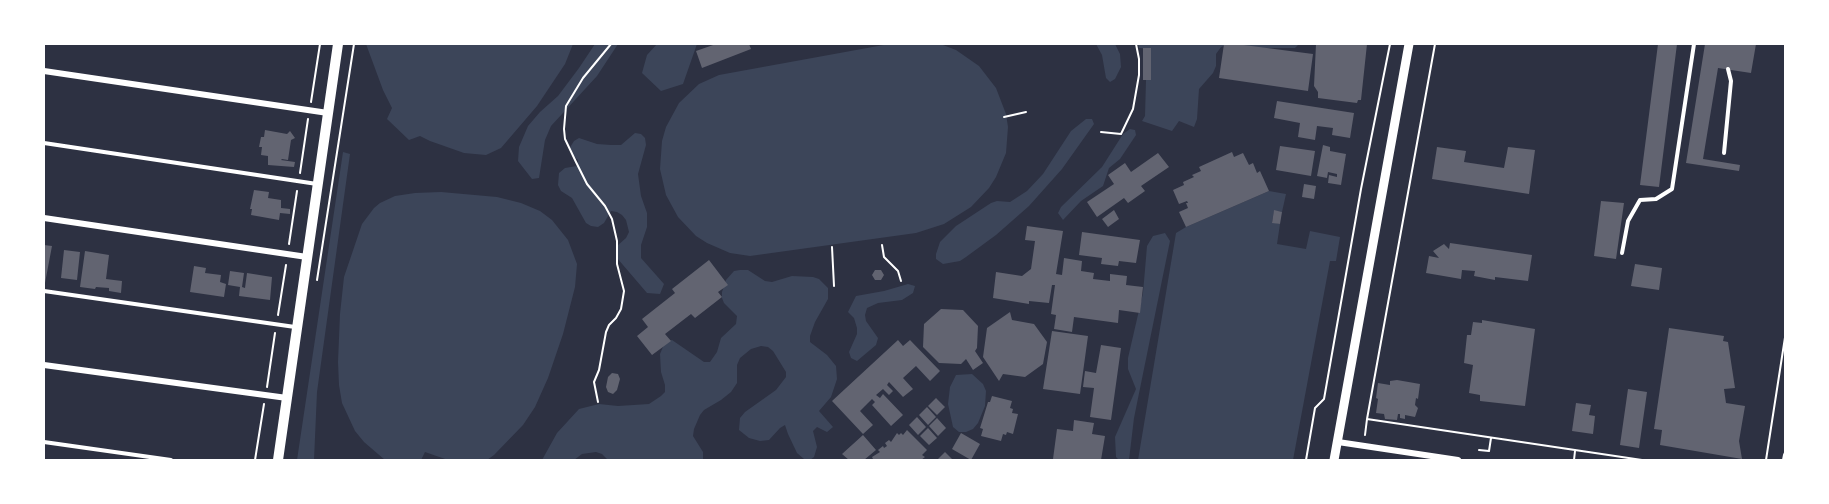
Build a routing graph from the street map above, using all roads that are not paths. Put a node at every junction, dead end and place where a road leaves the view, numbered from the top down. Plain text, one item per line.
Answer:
1 (338, 44) edge
2 (1409, 44) edge
3 (1694, 44) edge
4 (1728, 69) dead end
5 (44, 71) edge
6 (328, 113) junction
7 (44, 143) edge
8 (1724, 153) dead end
9 (318, 184) junction
10 (44, 218) edge
11 (1622, 253) dead end
12 (307, 257) junction
13 (44, 291) edge
14 (297, 327) junction
15 (44, 365) edge
16 (287, 398) junction
17 (44, 442) edge
18 (1338, 442) junction
19 (1785, 455) edge
20 (171, 460) edge
21 (278, 460) edge
22 (1334, 460) edge
23 (1458, 460) edge
24 (1785, 460) edge

1 - 6 main road
2 - 18 street
3 - 11 lane
4 - 8 lane
5 - 6 street
6 - 9 main road
7 - 9 lane
9 - 12 main road
10 - 12 street
12 - 14 main road
13 - 14 lane
14 - 16 main road
15 - 16 street
16 - 21 main road
17 - 20 lane
18 - 22 street
18 - 23 street
19 - 24 street

